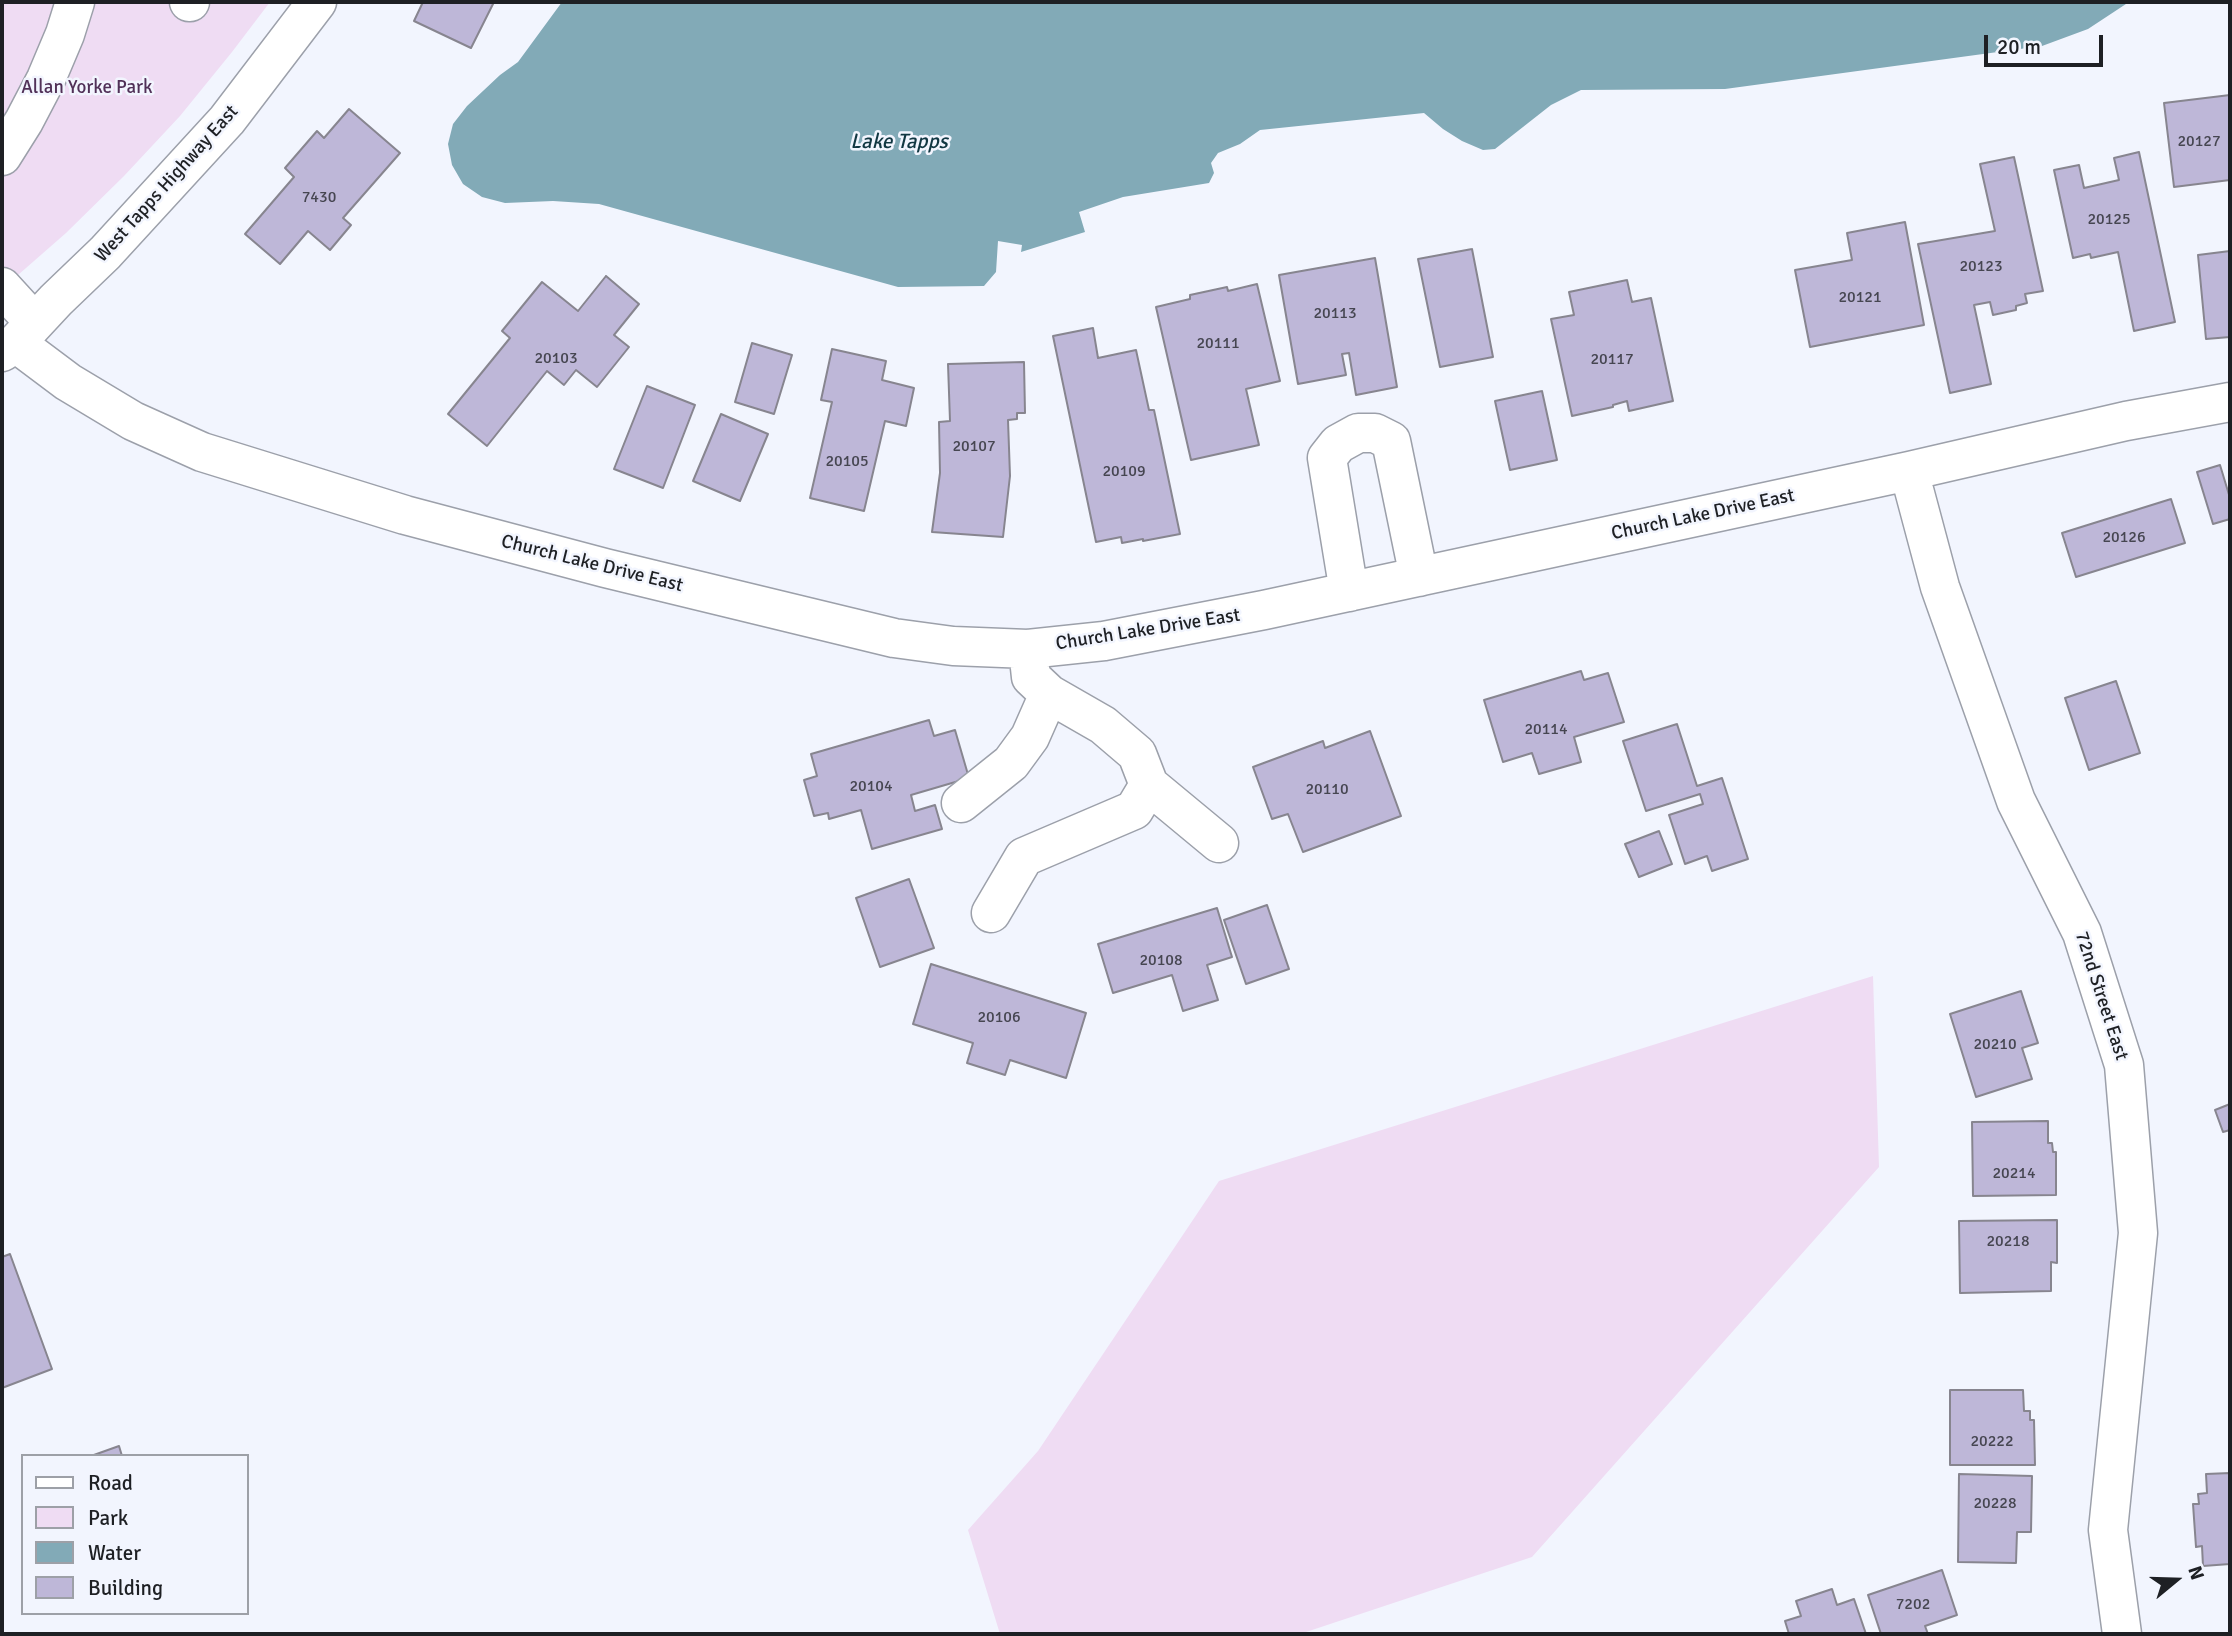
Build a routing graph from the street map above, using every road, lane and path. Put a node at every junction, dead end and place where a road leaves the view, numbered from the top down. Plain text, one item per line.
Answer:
1 (75, 2) edge
2 (317, 2) edge
3 (2, 156) edge
4 (2, 286) edge
5 (17, 339) edge
6 (2230, 402) edge
7 (1909, 471) junction
8 (1419, 577) junction
9 (1349, 592) junction
10 (1028, 649) junction
11 (1049, 694) junction
12 (1149, 785) junction
13 (961, 803) dead end
14 (1219, 843) dead end
15 (992, 913) dead end
16 (2122, 1634) edge

1 - 3 street
2 - 5 street, West Tapps Highway East
4 - 5 street, Church Lake Drive East
5 - 10 street, Church Lake Drive East
6 - 7 street, Church Lake Drive East
7 - 8 street, Church Lake Drive East
7 - 16 street, 72nd Street East
8 - 9 street, Church Lake Drive East
8 - 9 street
9 - 10 street, Church Lake Drive East
10 - 11 street
11 - 12 street
11 - 13 street
12 - 14 street
12 - 15 street

